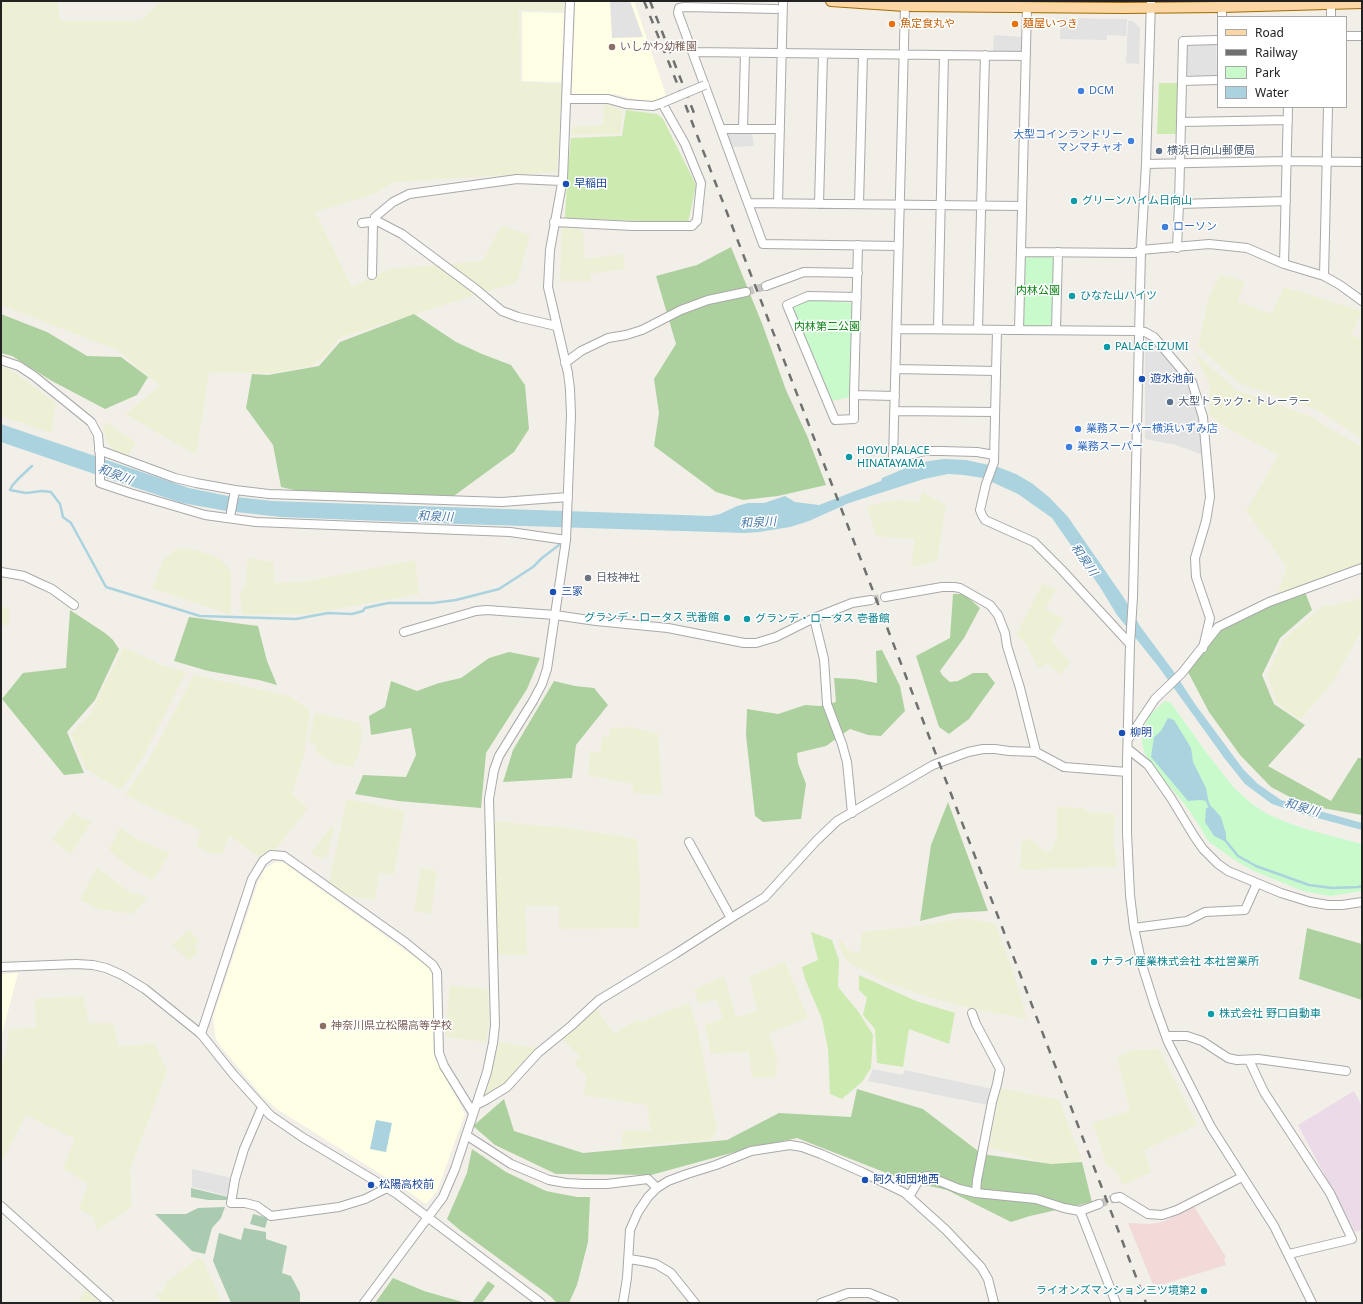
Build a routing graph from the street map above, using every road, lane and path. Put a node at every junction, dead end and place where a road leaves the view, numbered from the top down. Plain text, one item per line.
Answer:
1 (570, 1) edge
2 (783, 1) edge
3 (831, 1) edge
4 (1331, 3) edge
5 (960, 4) edge
6 (1362, 4) edge
7 (1151, 5) edge
8 (905, 6) junction
9 (1027, 7) junction
10 (1222, 8) edge
11 (776, 9) dead end
12 (1331, 16) edge
13 (1347, 36) edge
14 (1362, 36) edge
15 (1217, 40) edge
16 (693, 52) junction
17 (745, 53) junction
18 (782, 53) junction
19 (823, 54) junction
20 (863, 54) junction
21 (904, 54) junction
22 (944, 55) junction
23 (985, 55) junction
24 (1026, 56) junction
25 (1217, 80) edge
26 (1182, 81) junction
27 (705, 85) junction
28 (566, 99) junction
29 (662, 103) junction
30 (1288, 108) edge
31 (1328, 108) edge
32 (1288, 120) junction
33 (1181, 122) junction
34 (721, 129) junction
35 (743, 129) junction
36 (780, 129) junction
37 (1287, 161) junction
38 (1327, 162) junction
39 (1362, 162) edge
40 (1146, 164) junction
41 (1180, 164) junction
42 (562, 181) junction
43 (1286, 201) junction
44 (749, 203) junction
45 (778, 203) junction
46 (819, 204) junction
47 (859, 204) junction
48 (1179, 204) junction
49 (900, 205) junction
50 (940, 205) junction
51 (981, 206) junction
52 (1022, 206) junction
53 (375, 221) junction
54 (554, 222) junction
55 (362, 223) dead end
56 (858, 245) junction
57 (899, 246) junction
58 (1177, 248) junction
59 (1141, 250) junction
60 (1021, 252) junction
61 (1058, 252) junction
62 (1284, 264) junction
63 (858, 273) junction
64 (372, 275) dead end
65 (1324, 276) junction
66 (766, 286) tunnel mouth
67 (746, 292) tunnel mouth
68 (857, 297) junction
69 (1362, 301) edge
70 (556, 326) junction
71 (897, 329) junction
72 (938, 329) junction
73 (978, 330) junction
74 (996, 330) junction
75 (1019, 330) junction
76 (1056, 330) junction
77 (1139, 331) junction
78 (1, 360) edge
79 (565, 363) junction
80 (896, 369) junction
81 (996, 371) junction
82 (854, 395) junction
83 (895, 396) junction
84 (895, 411) junction
85 (995, 412) junction
86 (100, 455) junction
87 (994, 460) junction
88 (234, 494) junction
89 (568, 497) junction
90 (231, 512) dead end
91 (566, 540) junction
92 (1362, 568) edge
93 (1, 572) edge
94 (885, 597) tunnel mouth
95 (871, 600) tunnel mouth
96 (74, 605) dead end
97 (555, 616) junction
98 (814, 618) junction
99 (404, 632) dead end
100 (1130, 644) junction
101 (1202, 648) junction
102 (1128, 738) junction
103 (1128, 749) junction
104 (1036, 752) junction
105 (1127, 772) junction
106 (852, 813) junction
107 (689, 842) dead end
108 (1257, 883) junction
109 (1362, 902) edge
110 (731, 918) junction
111 (1134, 928) junction
112 (1, 968) edge
113 (972, 1013) dead end
114 (201, 1034) junction
115 (1166, 1036) junction
116 (1249, 1060) junction
117 (1346, 1071) dead end
118 (476, 1105) junction
119 (262, 1107) junction
120 (473, 1113) junction
121 (466, 1135) junction
122 (1242, 1177) junction
123 (388, 1188) junction
124 (657, 1188) junction
125 (976, 1193) junction
126 (909, 1197) junction
127 (1115, 1198) tunnel mouth
128 (1099, 1204) tunnel mouth
129 (1, 1206) edge
130 (1080, 1211) junction
131 (428, 1217) junction
132 (1289, 1254) junction
133 (629, 1259) junction
134 (109, 1303) edge
135 (364, 1303) edge
136 (541, 1303) edge
137 (623, 1303) edge
138 (696, 1303) edge
139 (821, 1303) edge
140 (894, 1303) edge
141 (994, 1303) edge
142 (1116, 1303) edge
143 (1312, 1303) edge

1 - 28 street
2 - 18 street
3 - 8 main road
4 - 6 main road
4 - 10 main road
4 - 12 street
5 - 8 main road
5 - 9 main road
7 - 9 main road
7 - 10 main road
7 - 40 street
8 - 21 street
9 - 24 street
11 - 16 street
13 - 14 street
15 - 26 street
16 - 17 street
16 - 27 street
17 - 18 street
17 - 35 street
18 - 19 street
18 - 36 street
19 - 20 street
19 - 46 street
20 - 21 street
20 - 47 street
21 - 22 street
21 - 49 street
22 - 23 street
22 - 50 street
23 - 24 street
23 - 51 street
24 - 52 street
25 - 26 street
26 - 33 street
27 - 29 street, bridge
27 - 34 street
28 - 29 street
28 - 42 street
29 - 54 street
30 - 32 street
31 - 38 street
32 - 33 street
32 - 37 street
33 - 41 street
34 - 35 street
34 - 44 street
35 - 36 street
36 - 45 street
37 - 38 street
37 - 41 street
37 - 43 street
38 - 39 street
38 - 65 street
40 - 41 street
40 - 59 street
41 - 48 street
42 - 53 street
42 - 54 street
43 - 48 street
43 - 62 street
44 - 45 street
44 - 56 street
45 - 46 street
46 - 47 street
47 - 49 street
48 - 58 street
49 - 50 street
49 - 57 street
50 - 51 street
50 - 72 street
51 - 52 street
51 - 73 street
52 - 60 street
53 - 55 street
53 - 64 street
53 - 70 street
54 - 70 street
56 - 57 street
56 - 63 street
57 - 71 street
58 - 59 street
58 - 62 street
59 - 61 street
59 - 77 street
60 - 61 street
60 - 75 street
61 - 76 street
62 - 65 street
63 - 66 street
63 - 68 street
65 - 69 street
67 - 79 street
68 - 82 street
68 - 82 street
70 - 79 street
71 - 72 street
71 - 80 street
72 - 73 street
73 - 74 street
74 - 75 street
74 - 81 street
75 - 76 street
76 - 77 street
77 - 100 street
77 - 101 street
78 - 86 street
79 - 89 street
80 - 81 street
80 - 83 street
81 - 85 street
82 - 83 street
83 - 84 street
84 - 85 street
84 - 87 street
85 - 87 street
86 - 88 street
86 - 91 street
87 - 100 street
88 - 89 street
88 - 90 street
89 - 91 street
91 - 97 street
92 - 101 street
93 - 96 street
94 - 104 street
95 - 98 street
97 - 98 street
97 - 99 street
97 - 118 street
98 - 106 street
100 - 102 street
101 - 102 street
102 - 103 street
103 - 105 street
103 - 108 street
104 - 105 street
104 - 106 street
105 - 111 street
106 - 110 street
107 - 110 street
108 - 109 street
108 - 111 street
110 - 118 street
111 - 115 street
112 - 114 street
113 - 125 street
114 - 119 street
114 - 120 street
115 - 116 street
115 - 122 street
116 - 117 street
116 - 132 street
118 - 120 street
119 - 123 street
119 - 123 street
120 - 121 street
121 - 124 street
121 - 131 street
122 - 127 street
122 - 132 street
123 - 131 street
124 - 126 street
124 - 133 street
125 - 126 street
125 - 130 street
126 - 141 street
128 - 130 street
129 - 134 street
130 - 142 street
131 - 135 street
131 - 136 street
132 - 143 street
133 - 137 street
133 - 138 street
139 - 140 street

